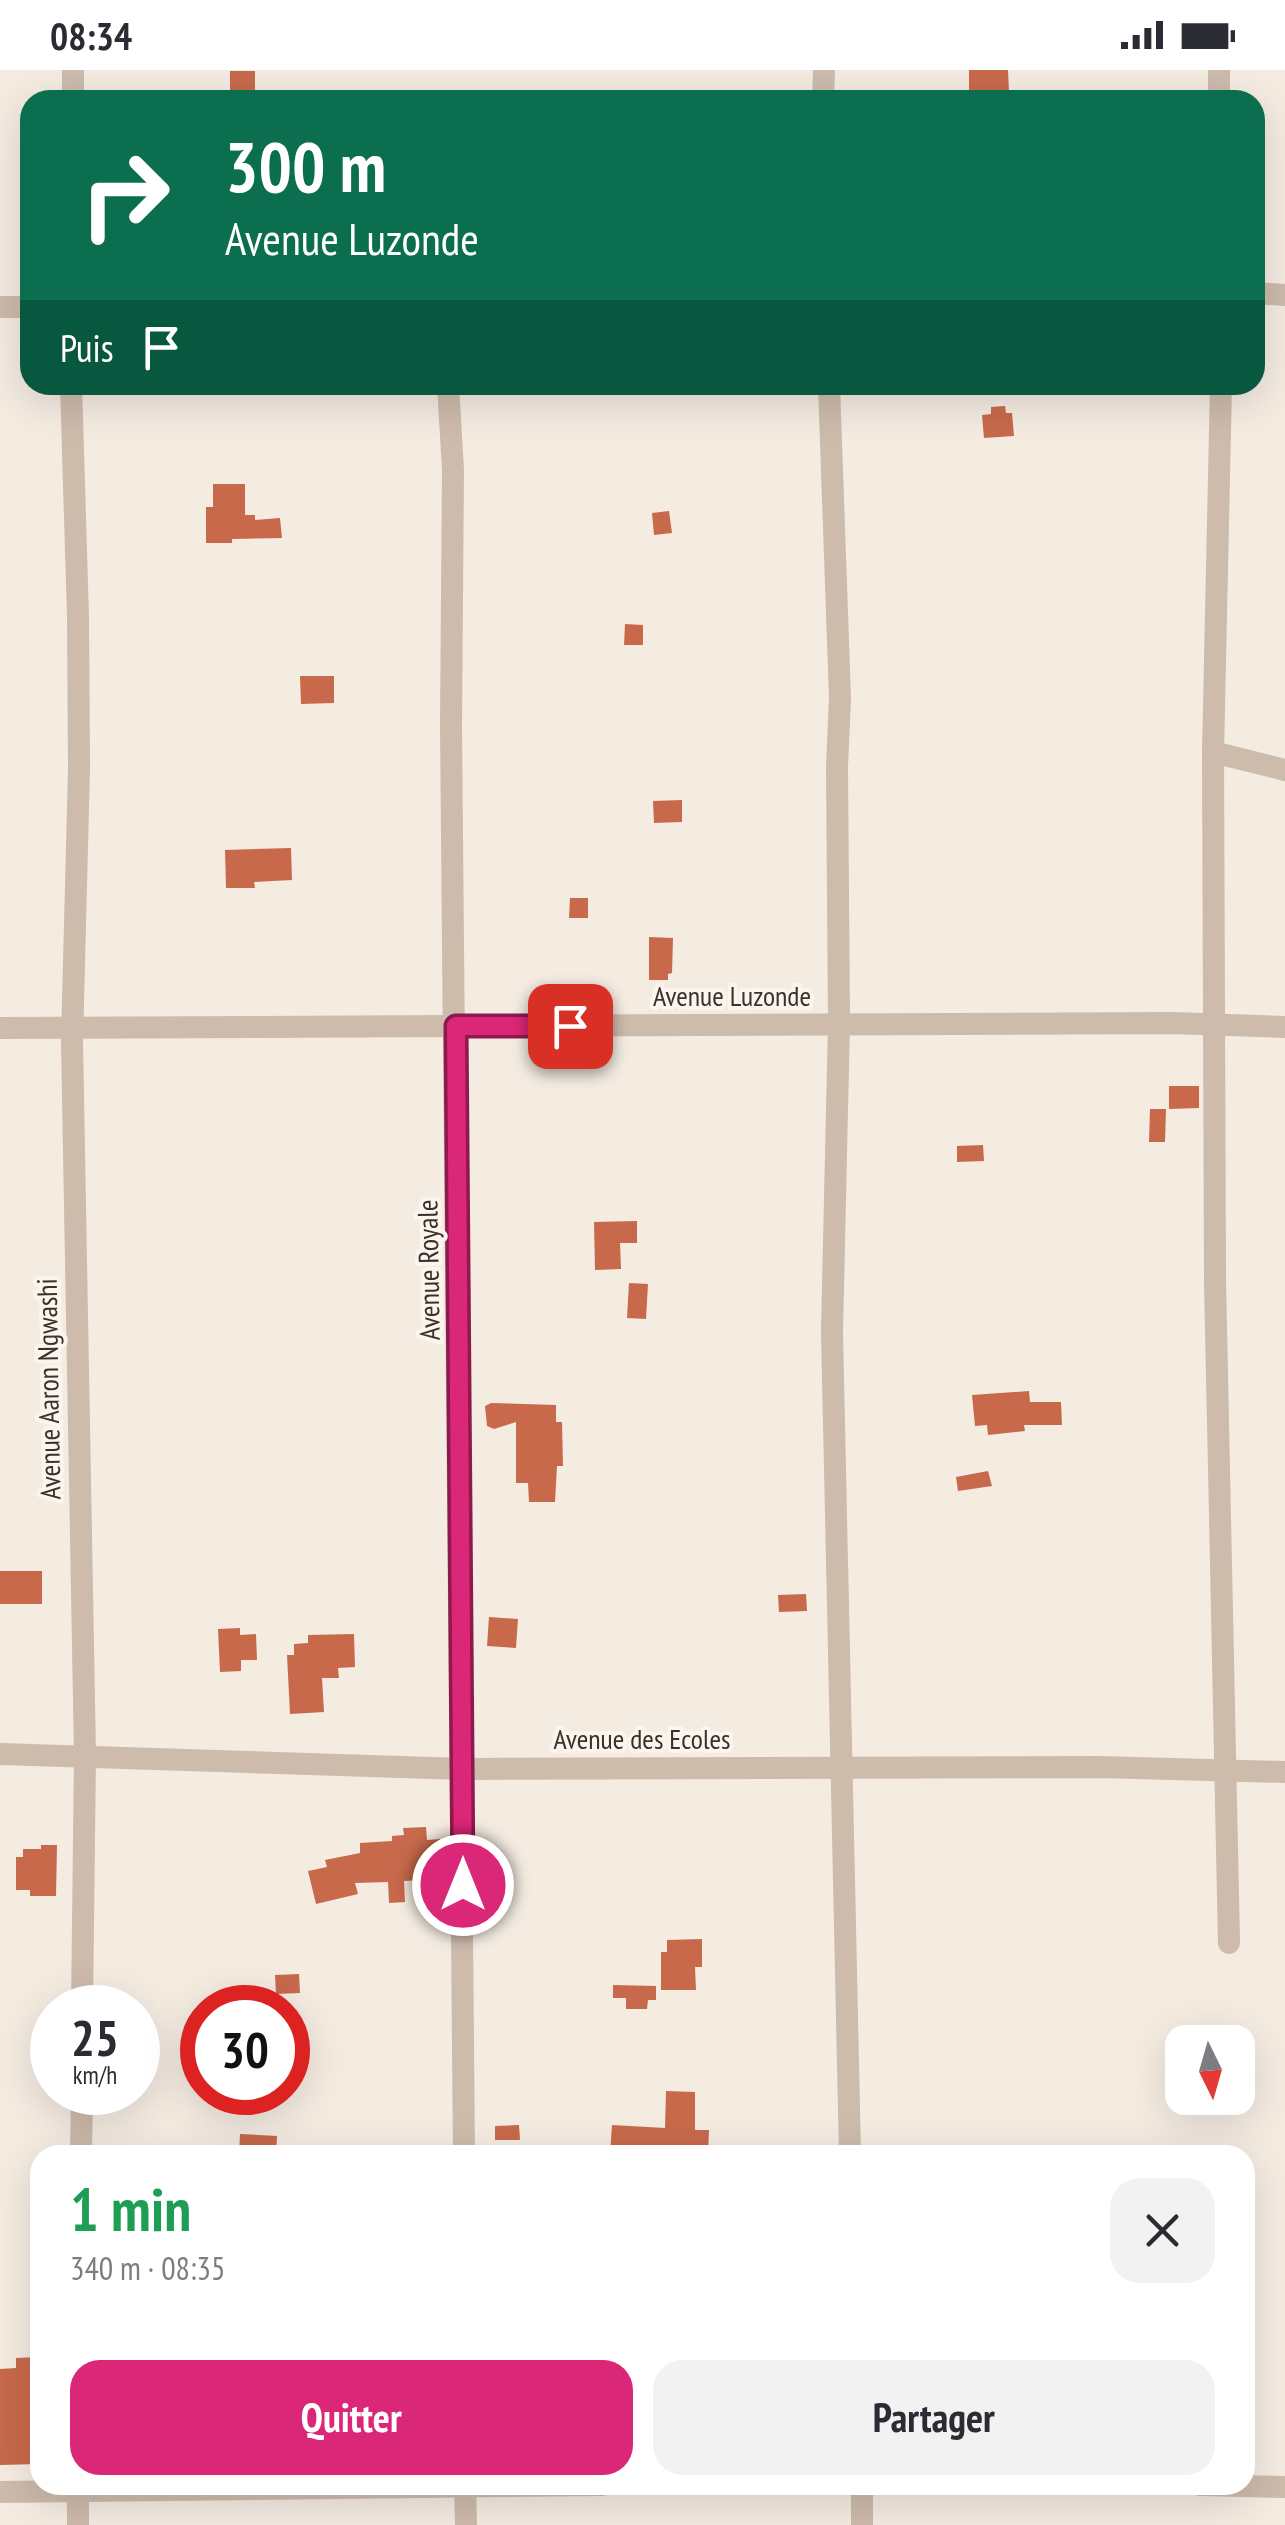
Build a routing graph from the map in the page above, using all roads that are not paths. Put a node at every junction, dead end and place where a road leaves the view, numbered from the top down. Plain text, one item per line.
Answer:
1 (72, 395) edge
2 (448, 395) edge
3 (828, 395) edge
4 (1220, 395) edge
5 (1213, 752) junction
6 (1285, 770) edge
7 (839, 1024) junction
8 (1216, 1024) junction
9 (456, 1026) junction
10 (1285, 1027) edge
11 (0, 1028) edge
12 (72, 1028) junction
13 (0, 1754) edge
14 (85, 1755) junction
15 (842, 1768) junction
16 (463, 1769) junction
17 (1226, 1770) junction
18 (1285, 1772) edge
19 (1229, 1944) dead end
20 (82, 1985) edge
21 (82, 2115) edge
22 (81, 2145) edge
23 (464, 2145) edge
24 (850, 2145) edge
25 (1255, 2486) edge
26 (1285, 2487) edge
27 (30, 2490) edge
28 (0, 2492) edge
29 (78, 2495) edge
30 (465, 2495) edge
31 (862, 2495) edge
32 (78, 2525) edge
33 (466, 2525) edge
34 (862, 2525) edge

1 - 12 street, Avenue Aaron Ngwashi
2 - 9 street, Avenue Royale
3 - 7 street
4 - 5 street
5 - 6 street
5 - 8 street
7 - 8 street, Avenue Luzonde
7 - 9 street, Avenue Luzonde
7 - 15 street
8 - 10 street, Avenue Luzonde
8 - 17 street
9 - 12 street, Avenue Luzonde
9 - 16 street, Avenue Royale
11 - 12 street, Avenue Luzonde
12 - 14 street, Avenue Aaron Ngwashi
13 - 14 street, Avenue des Ecoles
14 - 16 street, Avenue des Ecoles
14 - 20 street, Avenue Aaron Ngwashi
15 - 16 street, Avenue des Ecoles
15 - 17 street, Avenue des Ecoles
15 - 24 street
16 - 23 street, Avenue Royale
17 - 18 street, Avenue des Ecoles
17 - 19 street
21 - 22 street
25 - 26 street
27 - 28 street
29 - 32 street
30 - 33 street
31 - 34 street

